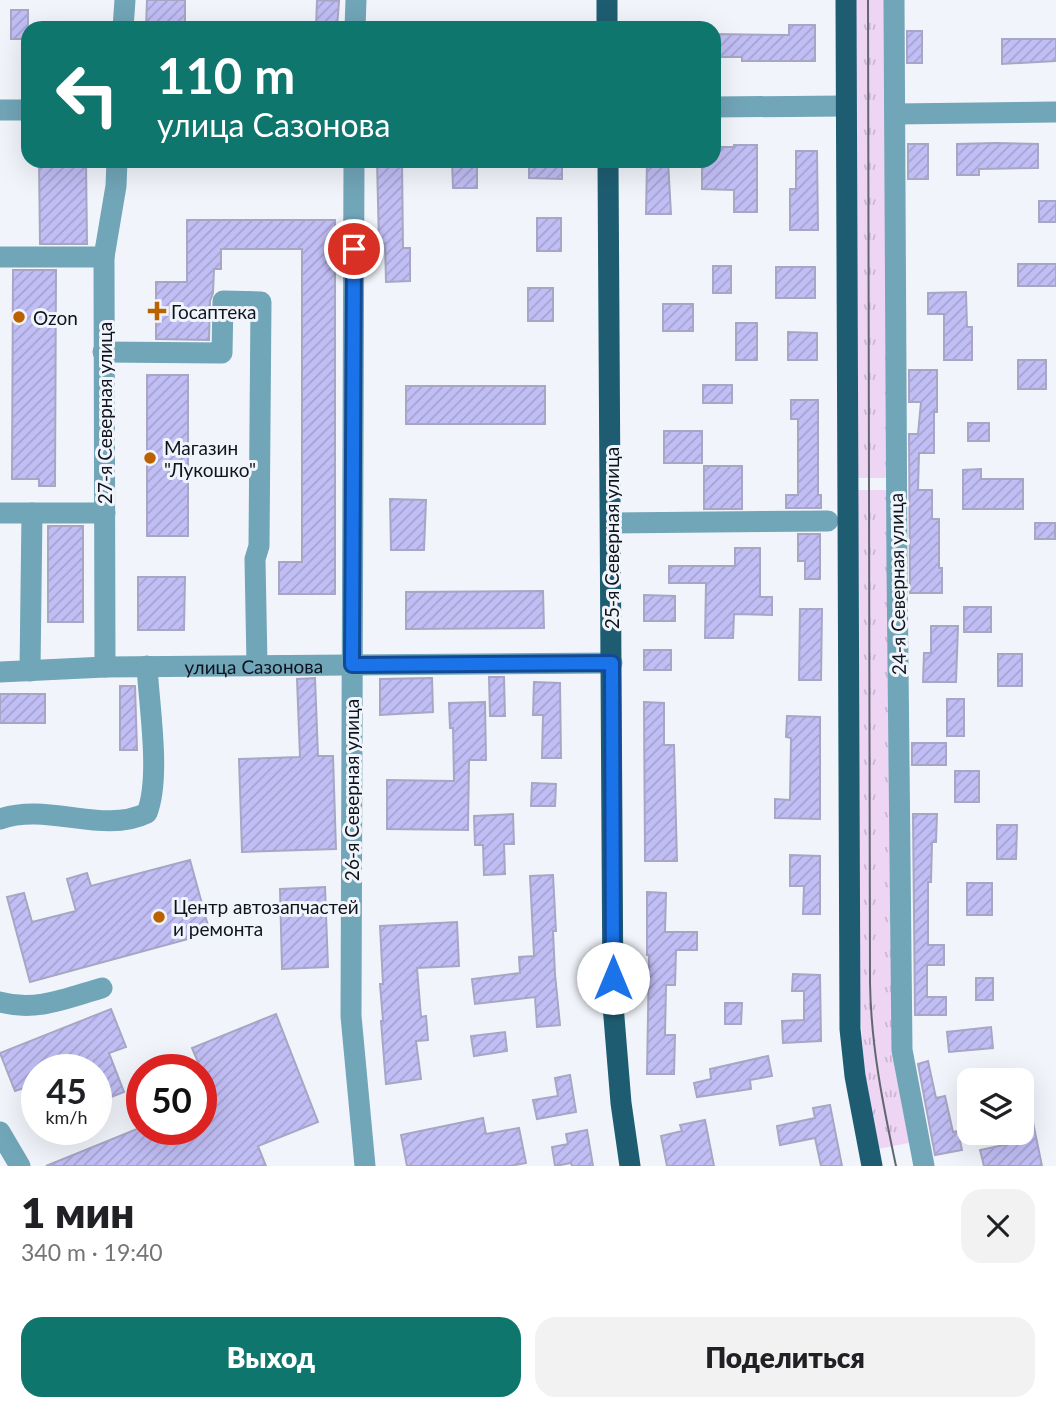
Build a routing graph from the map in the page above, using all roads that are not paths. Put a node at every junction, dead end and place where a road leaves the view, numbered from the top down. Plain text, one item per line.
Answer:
1 (125, 0) edge
2 (356, 0) edge
3 (607, 0) edge
4 (846, 0) edge
5 (894, 0) edge
6 (124, 21) edge
7 (355, 21) edge
8 (607, 21) edge
9 (845, 106) junction
10 (721, 107) edge
11 (0, 110) edge
12 (21, 110) edge
13 (1056, 112) edge
14 (895, 114) junction
15 (117, 168) edge
16 (354, 168) edge
17 (608, 168) edge
18 (0, 257) edge
19 (104, 257) junction
20 (103, 352) junction
21 (0, 513) edge
22 (32, 513) junction
23 (105, 513) junction
24 (828, 521) dead end
25 (611, 523) junction
26 (612, 663) junction
27 (352, 665) junction
28 (146, 666) junction
29 (257, 666) junction
30 (105, 667) junction
31 (30, 671) junction
32 (0, 672) edge
33 (0, 819) edge
34 (102, 988) dead end
35 (0, 1002) edge
36 (0, 1132) edge
37 (20, 1166) edge
38 (365, 1166) edge
39 (630, 1166) edge
40 (872, 1166) edge
41 (924, 1166) edge

1 - 6 street
2 - 7 street
3 - 8 main road
4 - 9 main road
5 - 14 street, 24-я Северная улица
9 - 10 street
9 - 40 main road
11 - 12 street
13 - 14 street
14 - 41 street, 24-я Северная улица
15 - 19 street, 27-я Северная улица
16 - 27 street, 26-я Северная улица
17 - 25 main road, 25-я Северная улица
18 - 19 street
19 - 20 street, 27-я Северная улица
20 - 23 street, 27-я Северная улица
20 - 29 street
21 - 22 street
22 - 23 street
22 - 31 street
23 - 30 street, 27-я Северная улица
24 - 25 street
25 - 26 main road, 25-я Северная улица
26 - 27 street, улица Сазонова
26 - 39 main road, 25-я Северная улица
27 - 29 street, улица Сазонова
27 - 38 street, 26-я Северная улица
28 - 29 street, улица Сазонова
28 - 30 street, улица Сазонова
28 - 33 street
30 - 31 street, улица Сазонова
31 - 32 street, улица Сазонова
34 - 35 street
36 - 37 street

